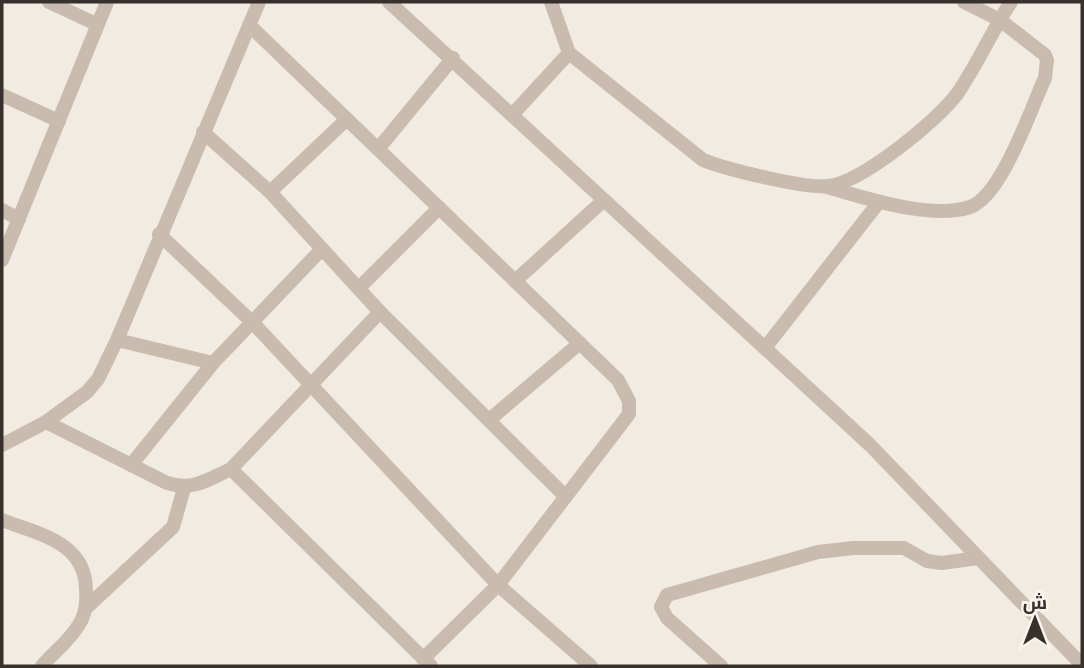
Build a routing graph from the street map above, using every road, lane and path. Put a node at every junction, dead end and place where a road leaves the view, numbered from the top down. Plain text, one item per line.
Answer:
1 (49, 2) edge
2 (107, 2) edge
3 (257, 2) edge
4 (389, 2) edge
5 (551, 2) edge
6 (964, 2) edge
7 (1012, 2) edge
8 (1000, 20) junction
9 (96, 24) junction
10 (249, 25) junction
11 (569, 53) junction
12 (453, 58) junction
13 (2, 95) edge
14 (512, 115) junction
15 (347, 119) junction
16 (59, 121) junction
17 (203, 132) junction
18 (378, 149) junction
19 (827, 187) junction
20 (270, 192) junction
21 (604, 200) junction
22 (879, 202) junction
23 (439, 208) junction
24 (2, 210) edge
25 (19, 219) junction
26 (159, 234) junction
27 (321, 250) junction
28 (2, 260) edge
29 (515, 281) junction
30 (360, 287) junction
31 (380, 312) junction
32 (253, 323) junction
33 (117, 340) junction
34 (580, 343) junction
35 (765, 348) junction
36 (213, 363) junction
37 (311, 383) junction
38 (489, 420) junction
39 (46, 422) junction
40 (2, 445) edge
41 (131, 464) junction
42 (231, 469) junction
43 (184, 488) junction
44 (565, 496) junction
45 (2, 520) edge
46 (978, 558) junction
47 (498, 585) junction
48 (87, 607) junction
49 (427, 662) edge
50 (1082, 665) edge
51 (42, 666) edge
52 (591, 666) edge
53 (721, 666) edge

1 - 9 street
2 - 9 street
3 - 10 street
4 - 12 street
5 - 11 street
6 - 8 street
7 - 8 street
8 - 19 street
8 - 22 street
9 - 16 street
10 - 15 street
10 - 17 street
11 - 14 street
11 - 19 street
12 - 14 street
12 - 18 street
13 - 16 street
14 - 21 street
15 - 18 street
15 - 20 street
16 - 25 street
17 - 20 street
17 - 26 street
18 - 23 street
19 - 22 street
20 - 27 street
21 - 29 street
21 - 35 street
22 - 35 street
23 - 29 street
23 - 30 street
24 - 25 street
25 - 28 street
26 - 32 street
26 - 33 street
27 - 30 street
27 - 32 street
29 - 34 street
30 - 31 street
31 - 37 street
31 - 38 street
32 - 36 street
32 - 37 street
33 - 36 street
33 - 39 street
34 - 38 street
34 - 44 street
35 - 46 street
36 - 41 street
37 - 42 street
37 - 47 street
38 - 44 street
39 - 40 street
39 - 41 street
41 - 43 street
42 - 43 street
42 - 49 street
43 - 48 street
44 - 47 street
45 - 48 street
46 - 50 street
46 - 53 street
47 - 49 street
47 - 52 street
48 - 51 street

